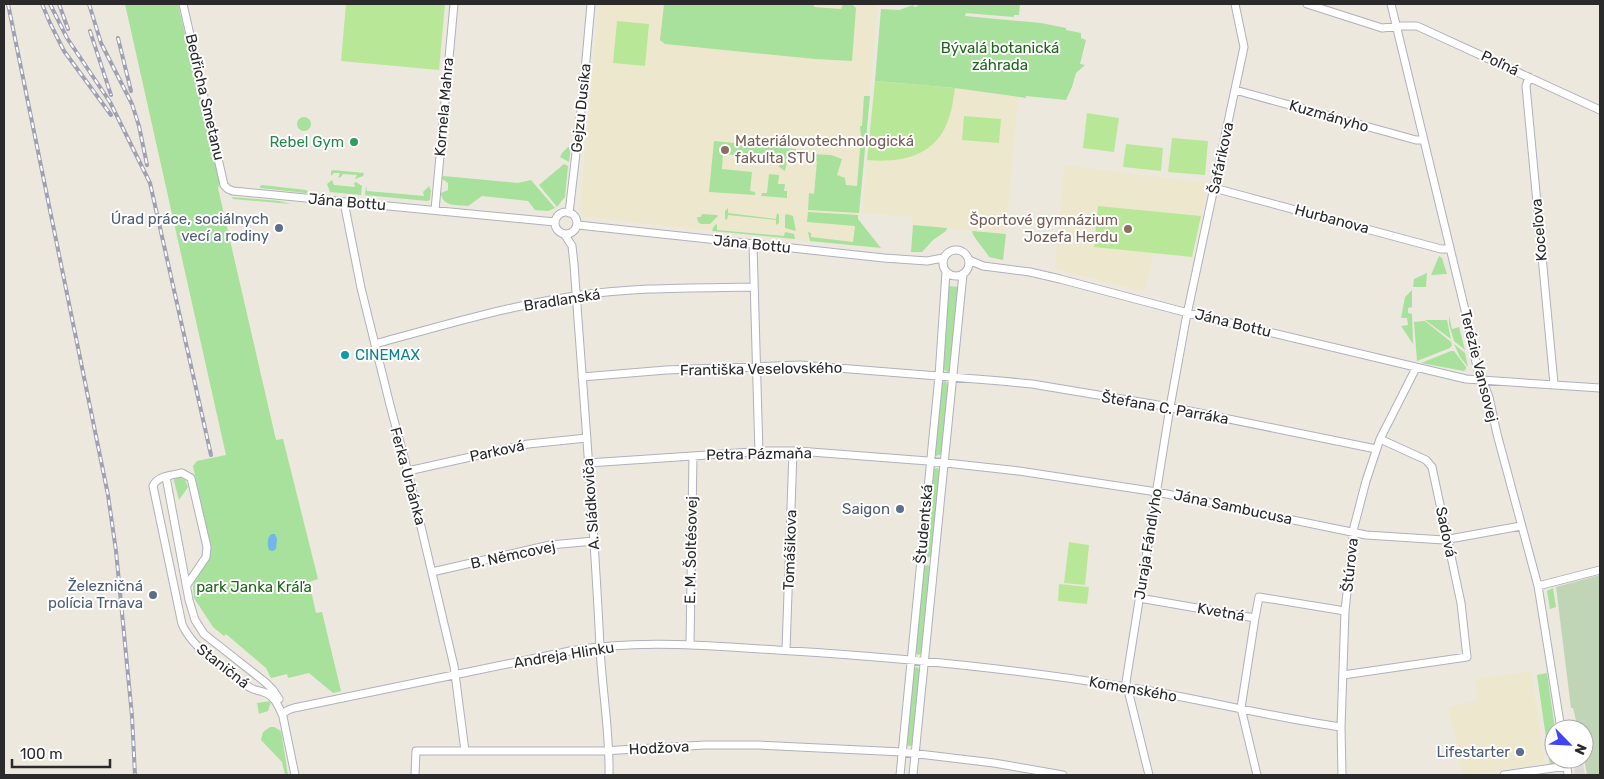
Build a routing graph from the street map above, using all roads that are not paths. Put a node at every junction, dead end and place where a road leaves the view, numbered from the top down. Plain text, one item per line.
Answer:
1 (183, 4) edge
2 (454, 4) edge
3 (592, 4) edge
4 (1235, 4) edge
5 (1307, 4) edge
6 (1391, 4) edge
7 (1396, 26) junction
8 (1529, 77) junction
9 (1235, 90) junction
10 (1600, 110) edge
11 (1423, 140) junction
12 (1214, 188) junction
13 (228, 190) joint
14 (344, 202) junction
15 (435, 210) junction
16 (569, 212) junction
17 (555, 222) junction
18 (578, 225) junction
19 (565, 235) junction
20 (753, 244) junction
21 (1450, 248) junction
22 (943, 258) junction
23 (969, 260) junction
24 (927, 261) junction
25 (983, 266) junction
26 (945, 269) junction
27 (965, 272) junction
28 (754, 287) junction
29 (576, 296) junction
30 (1188, 312) junction
31 (375, 344) junction
32 (756, 366) junction
33 (1416, 368) junction
34 (939, 376) junction
35 (582, 377) junction
36 (952, 377) junction
37 (1482, 381) junction
38 (1554, 384) junction
39 (1600, 388) edge
40 (1170, 408) junction
41 (587, 438) junction
42 (1380, 440) junction
43 (1376, 449) junction
44 (793, 451) junction
45 (759, 454) junction
46 (693, 456) junction
47 (930, 461) junction
48 (943, 462) junction
49 (588, 463) junction
50 (408, 471) junction
51 (166, 477) junction
52 (1156, 492) junction
53 (1521, 526) junction
54 (1353, 532) junction
55 (1448, 539) junction
56 (594, 541) junction
57 (1600, 570) edge
58 (432, 572) junction
59 (187, 585) junction
60 (1538, 586) junction
61 (1139, 598) junction
62 (1345, 611) junction
63 (1255, 618) junction
64 (690, 645) junction
65 (600, 647) junction
66 (786, 650) junction
67 (912, 660) junction
68 (924, 662) junction
69 (456, 674) junction
70 (1343, 675) junction
71 (1127, 687) junction
72 (1241, 708) junction
73 (282, 714) junction
74 (1559, 719) edge
75 (1341, 727) junction
76 (465, 751) junction
77 (609, 751) junction
78 (902, 752) junction
79 (916, 754) junction
80 (1544, 767) edge
81 (1044, 774) edge
82 (295, 775) edge
83 (415, 775) edge
84 (609, 775) edge
85 (900, 775) edge
86 (914, 775) edge
87 (1063, 775) edge
88 (1149, 775) edge
89 (1257, 775) edge
90 (1342, 775) edge
91 (1504, 775) edge

1 - 13 street, Bedřicha Smetanu
2 - 15 street, Kornela Mahra
3 - 16 street, Gejzu Dusíka
4 - 9 street, Šafárikova
5 - 7 street, Poľná
6 - 7 street, Terézie Vansovej
7 - 8 street, Poľná
7 - 11 street, Terézie Vansovej
8 - 10 street, Poľná
8 - 38 street, Koceľova
9 - 11 street, Kuzmányho
9 - 12 street, Šafárikova
11 - 21 street, Terézie Vansovej
12 - 21 street, Hurbanova
12 - 30 street, Šafárikova
13 - 14 street, Jána Bottu
14 - 15 street, Jána Bottu
14 - 31 street, Ferka Urbánka
15 - 17 street, Jána Bottu
16 - 17 street
16 - 18 street
17 - 19 street
18 - 19 street
18 - 20 street, Jána Bottu
19 - 29 street, A. Sládkoviča
20 - 24 street, Jána Bottu
20 - 28 street
21 - 37 street, Terézie Vansovej
22 - 23 street, Jána Bottu
22 - 24 street, Jána Bottu
22 - 26 street
23 - 25 street, Jána Bottu
23 - 27 street
24 - 26 street, Jána Bottu
25 - 27 street, Jána Bottu
25 - 30 street, Jána Bottu
26 - 27 street, Jána Bottu
26 - 34 street, Študentská
27 - 36 street, Študentská
28 - 29 street, Bradlanská
28 - 32 street
29 - 31 street, Bradlanská
29 - 35 street, A. Sládkoviča
30 - 33 street, Jána Bottu
30 - 40 street, Juraja Fándlyho
31 - 50 street, Ferka Urbánka
32 - 34 street, Františka Veselovského
32 - 35 street, Františka Veselovského
32 - 45 street
33 - 37 street, Jána Bottu
33 - 42 street, Štúrova
34 - 36 street, Františka Veselovského
34 - 47 street, Študentská
35 - 41 street, A. Sládkoviča
36 - 40 street, Štefana C. Parráka
36 - 48 street, Študentská
37 - 38 street, Jána Bottu
37 - 53 street, Terézie Vansovej
38 - 39 street, Jána Bottu
40 - 43 street, Štefana C. Parráka
40 - 52 street, Juraja Fándlyho
41 - 49 street, A. Sládkoviča
41 - 50 street, Parková
42 - 43 street, Štúrova
42 - 55 street, Sadová
43 - 54 street, Štúrova
44 - 45 street, Petra Pázmaňa
44 - 47 street, Petra Pázmaňa
44 - 66 street, Tomášikova
45 - 46 street, Petra Pázmaňa
46 - 49 street, Petra Pázmaňa
46 - 64 street, E. M. Šoltésovej
47 - 48 street, Petra Pázmaňa
47 - 67 street, Študentská
48 - 52 street, Jána Sambucusa
48 - 68 street, Študentská
49 - 56 street, A. Sládkoviča
50 - 58 street, Ferka Urbánka
51 - 59 street, Staničná
51 - 59 street
51 - 73 street, Staničná
52 - 54 street, Jána Sambucusa
52 - 61 street, Juraja Fándlyho
53 - 55 street, Jána Sambucusa
53 - 60 street, Terézie Vansovej
54 - 55 street, Jána Sambucusa
54 - 62 street, Štúrova
55 - 70 street, Sadová
56 - 58 street, B. Němcovej
56 - 65 street, A. Sládkoviča
57 - 60 street
58 - 69 street, Ferka Urbánka
59 - 73 street, Staničná
60 - 74 street, Terézie Vansovej
61 - 63 street, Kvetná
61 - 71 street, Juraja Fándlyho
62 - 63 street, Kvetná
62 - 70 street, Štúrova
63 - 72 street
64 - 65 street, Andreja Hlinku
64 - 66 street, Andreja Hlinku
65 - 69 street, Andreja Hlinku
65 - 77 street, A. Sládkoviča
66 - 67 street, Andreja Hlinku
67 - 68 street, Komenského
67 - 78 street, Študentská
68 - 71 street, Komenského
68 - 79 street, Študentská
69 - 73 street, Andreja Hlinku
69 - 76 street, Ferka Urbánka
70 - 75 street, Štúrova
71 - 72 street, Komenského
71 - 88 street, Juraja Fándlyho
72 - 75 street, Komenského
72 - 89 street
73 - 82 street
75 - 90 street, Štúrova
76 - 77 street, Hodžova
76 - 83 street, Hodžova
77 - 78 street, Hodžova
77 - 84 street, A. Sládkoviča
78 - 79 street, Hodžova
78 - 85 street, Študentská
79 - 81 street, Hodžova
79 - 86 street, Študentská
80 - 91 street
81 - 87 street, Hodžova

